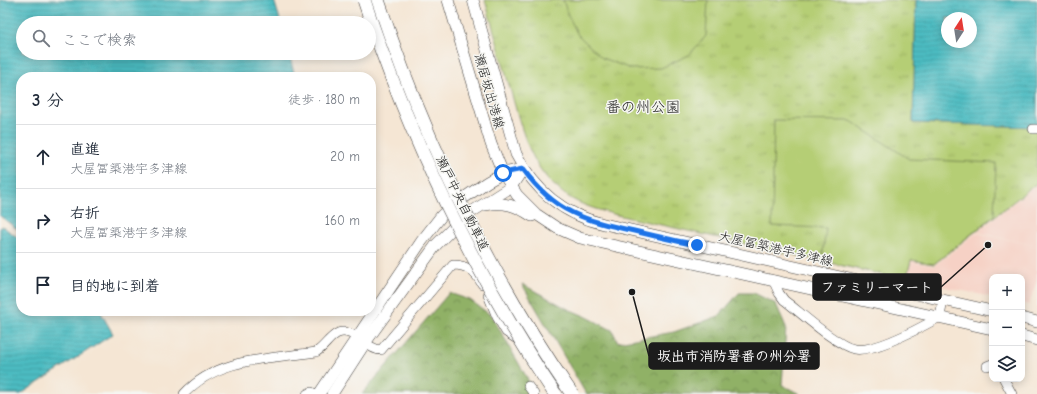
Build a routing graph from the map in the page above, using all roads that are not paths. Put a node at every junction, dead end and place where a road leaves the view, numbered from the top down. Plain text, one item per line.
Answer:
1 (364, 0) edge
2 (378, 0) edge
3 (448, 0) edge
4 (473, 0) edge
5 (370, 16) edge
6 (376, 35) edge
7 (523, 169) junction
8 (503, 173) junction
9 (511, 187) junction
10 (476, 208) junction
11 (580, 238) junction
12 (697, 245) junction
13 (694, 263) junction
14 (773, 280) junction
15 (943, 300) junction
16 (989, 310) edge
17 (940, 317) junction
18 (1025, 319) edge
19 (1037, 322) edge
20 (989, 328) edge
21 (516, 333) junction
22 (1025, 337) edge
23 (361, 340) junction
24 (1037, 340) edge
25 (1006, 382) edge
26 (528, 386) dead end
27 (184, 394) edge
28 (307, 394) edge
29 (317, 394) edge
30 (332, 394) edge
31 (534, 394) edge
32 (549, 394) edge
33 (555, 394) edge
34 (572, 394) edge
35 (1012, 394) edge

1 - 5 highway, 瀬戸中央自動車道, bridge
2 - 34 highway, 瀬戸中央自動車道, bridge
3 - 8 main road, 瀬居坂出港線
4 - 7 main road, 瀬居坂出港線
6 - 21 highway, 瀬戸中央自動車道, bridge
7 - 8 main road
7 - 9 main road
7 - 12 main road, 大屋冨築港宇多津線
8 - 9 main road, 瀬居坂出港線
8 - 23 main road
9 - 10 main road
9 - 11 main road
10 - 11 main road
10 - 23 main road
11 - 13 main road
12 - 13 main road
12 - 15 main road, 大屋冨築港宇多津線
13 - 14 main road
14 - 17 main road
14 - 17 street
15 - 16 main road, 大屋冨築港宇多津線
15 - 17 street
17 - 20 main road
18 - 19 main road
21 - 32 highway, bridge
21 - 33 highway, 瀬戸中央自動車道, bridge
22 - 24 main road
23 - 27 street
23 - 29 main road
23 - 30 main road
23 - 33 street
25 - 35 street
26 - 31 street
28 - 29 street

